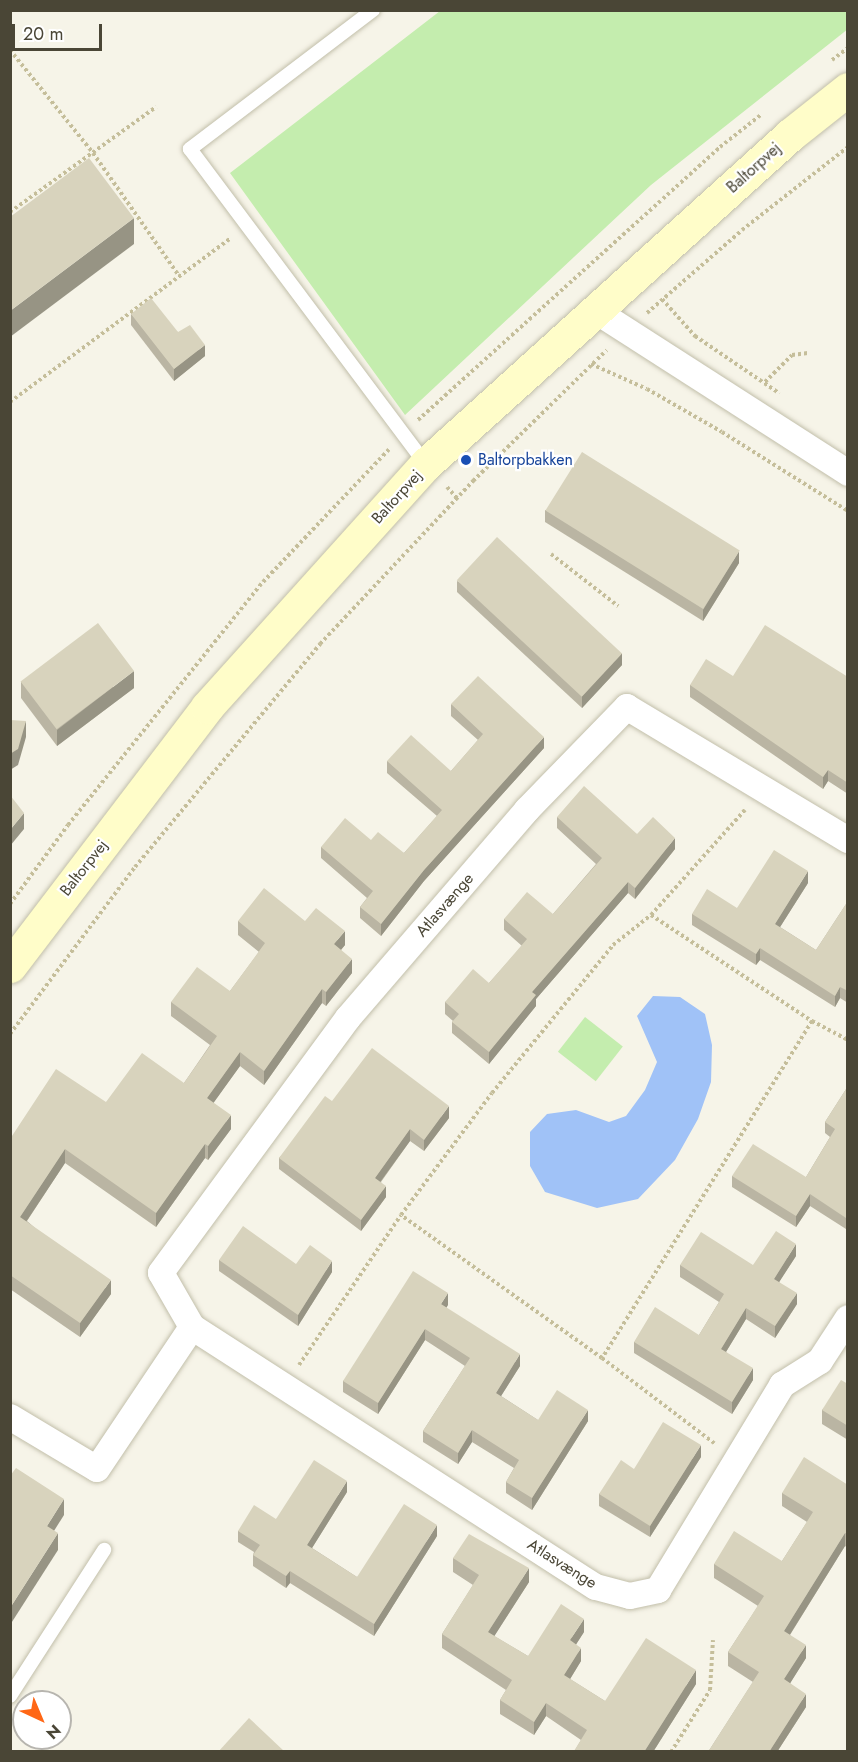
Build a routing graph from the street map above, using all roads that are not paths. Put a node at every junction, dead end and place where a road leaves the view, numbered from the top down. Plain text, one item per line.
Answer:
1 (373, 10) edge
2 (848, 89) edge
3 (596, 311) junction
4 (426, 464) junction
5 (848, 473) edge
6 (848, 840) edge
7 (10, 966) edge
8 (848, 1318) edge
9 (192, 1327) junction
10 (10, 1418) edge
11 (104, 1550) dead end
12 (10, 1696) edge

1 - 4 lane
2 - 3 street, Baltorpvej
3 - 4 street, Baltorpvej
3 - 5 street
4 - 7 street, Baltorpvej
6 - 9 street, Atlasvænge
8 - 9 street, Atlasvænge
9 - 10 street
11 - 12 lane

